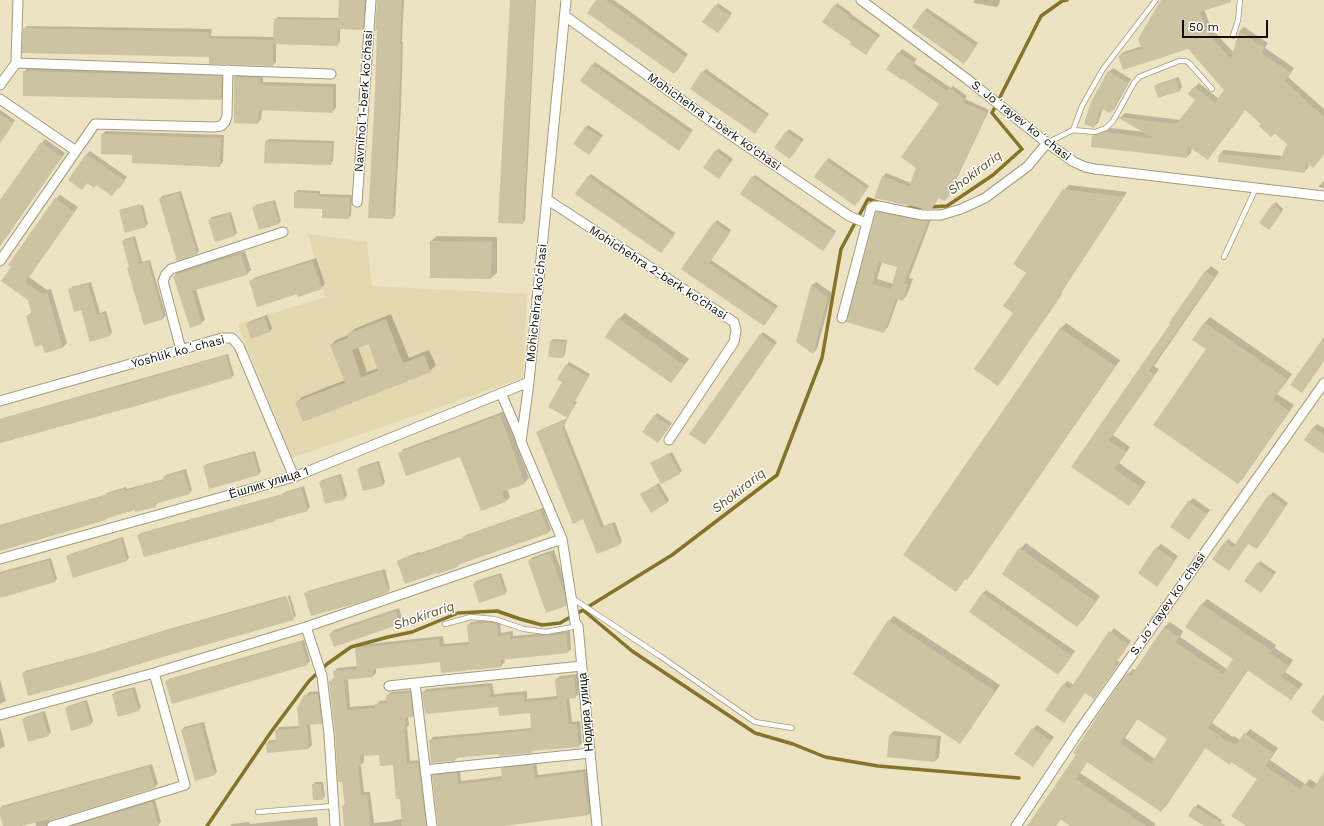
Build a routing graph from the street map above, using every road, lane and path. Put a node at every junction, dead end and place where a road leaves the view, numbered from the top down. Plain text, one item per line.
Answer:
1 (18, 0) edge
2 (371, 0) edge
3 (566, 0) edge
4 (1156, 0) edge
5 (1240, 0) edge
6 (866, 2) edge
7 (565, 16) junction
8 (1233, 36) dead end
9 (16, 63) junction
10 (228, 70) junction
11 (3, 74) edge
12 (331, 74) dead end
13 (0, 85) edge
14 (1212, 89) dead end
15 (0, 99) edge
16 (1073, 130) junction
17 (1048, 143) junction
18 (76, 152) junction
19 (1256, 188) junction
20 (1324, 196) edge
21 (548, 200) junction
22 (357, 202) dead end
23 (866, 223) junction
24 (283, 232) dead end
25 (1224, 257) dead end
26 (0, 262) edge
27 (842, 318) dead end
28 (181, 350) junction
29 (529, 382) junction
30 (1324, 383) edge
31 (501, 393) junction
32 (0, 401) edge
33 (669, 440) dead end
34 (521, 442) junction
35 (294, 477) junction
36 (562, 539) junction
37 (0, 559) edge
38 (571, 598) junction
39 (445, 624) dead end
40 (577, 624) junction
41 (306, 627) junction
42 (582, 666) junction
43 (154, 672) junction
44 (415, 683) junction
45 (389, 686) dead end
46 (0, 715) edge
47 (792, 728) dead end
48 (590, 753) junction
49 (425, 770) junction
50 (333, 806) junction
51 (258, 812) dead end
52 (52, 826) edge
53 (335, 826) edge
54 (432, 826) edge
55 (597, 826) edge
56 (1016, 826) edge

1 - 9 street
2 - 22 street, Navnihol 1-berk ko'chasi
3 - 7 street, Mohichehra ko'chasi
4 - 16 lane
5 - 8 lane
6 - 17 street, S. Joʻrayev koʻchasi
7 - 21 street, Mohichehra ko'chasi
7 - 23 street, Mohichehra 1-berk ko'chasi
9 - 10 street
9 - 11 street
10 - 12 street
10 - 18 street
11 - 13 street
14 - 16 lane
15 - 18 street
16 - 17 lane
17 - 19 street, S. Joʻrayev koʻchasi
17 - 23 street
18 - 26 street
19 - 20 street, S. Joʻrayev koʻchasi
19 - 25 lane
21 - 29 street, Mohichehra ko'chasi
21 - 33 street, Mohichehra 2-berk ko'chasi
23 - 27 street
24 - 28 street
28 - 32 street, Yoshlik koʻchasi
28 - 35 street, Yoshlik koʻchasi
29 - 31 street, Ёшлик улица 1
29 - 34 street, Mohichehra ko'chasi
30 - 56 street, S. Joʻrayev koʻchasi
31 - 34 street
31 - 35 street, Ёшлик улица 1
34 - 36 street
35 - 37 street, Ёшлик улица 1
36 - 38 street
36 - 41 street
38 - 40 street, Нодира улица
38 - 47 lane
39 - 40 lane
40 - 42 street, Нодира улица
41 - 43 street
41 - 50 street
42 - 44 street
42 - 48 street, Нодира улица
43 - 46 street
43 - 52 street
44 - 45 street
44 - 49 street
48 - 49 street
48 - 55 street, Нодира улица
49 - 54 street
50 - 51 lane
50 - 53 street

